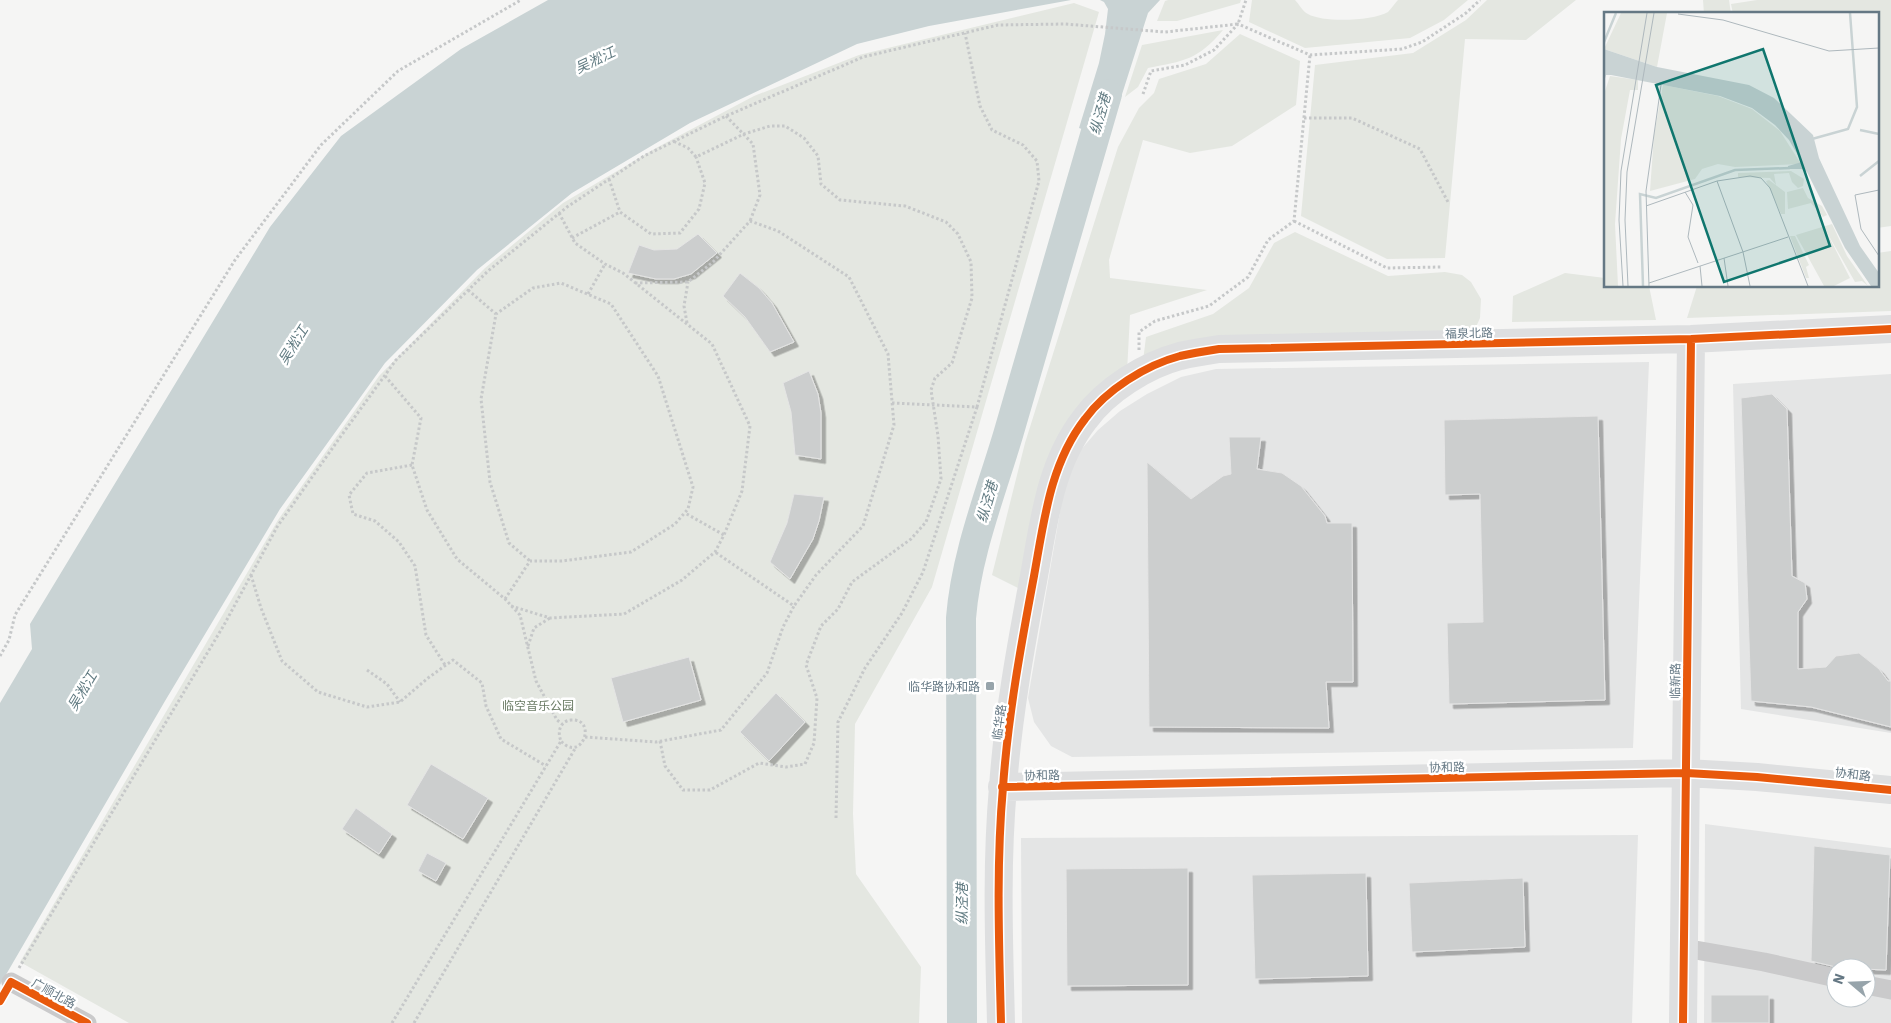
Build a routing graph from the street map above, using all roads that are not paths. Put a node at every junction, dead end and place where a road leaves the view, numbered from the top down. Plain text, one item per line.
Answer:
1 (1891, 329) edge
2 (1691, 339) junction
3 (1076, 433) joint
4 (1686, 773) junction
5 (1002, 787) junction
6 (1891, 790) edge
7 (1684, 948) junction
8 (1826, 976) edge
9 (11, 982) road end
10 (1876, 987) edge
11 (1891, 990) edge
12 (86, 1023) edge
13 (1000, 1023) edge
14 (1683, 1023) edge

1 - 2 street, 福泉北路
2 - 3 street, 福泉北路
2 - 4 street, 临新路
3 - 5 street, 临华路
4 - 5 street, 协和路
4 - 6 street, 协和路
4 - 7 street, 临新路
5 - 13 street, 临华路
7 - 8 street
7 - 14 street, 临新路
9 - 12 street, 广顺北路
10 - 11 street

